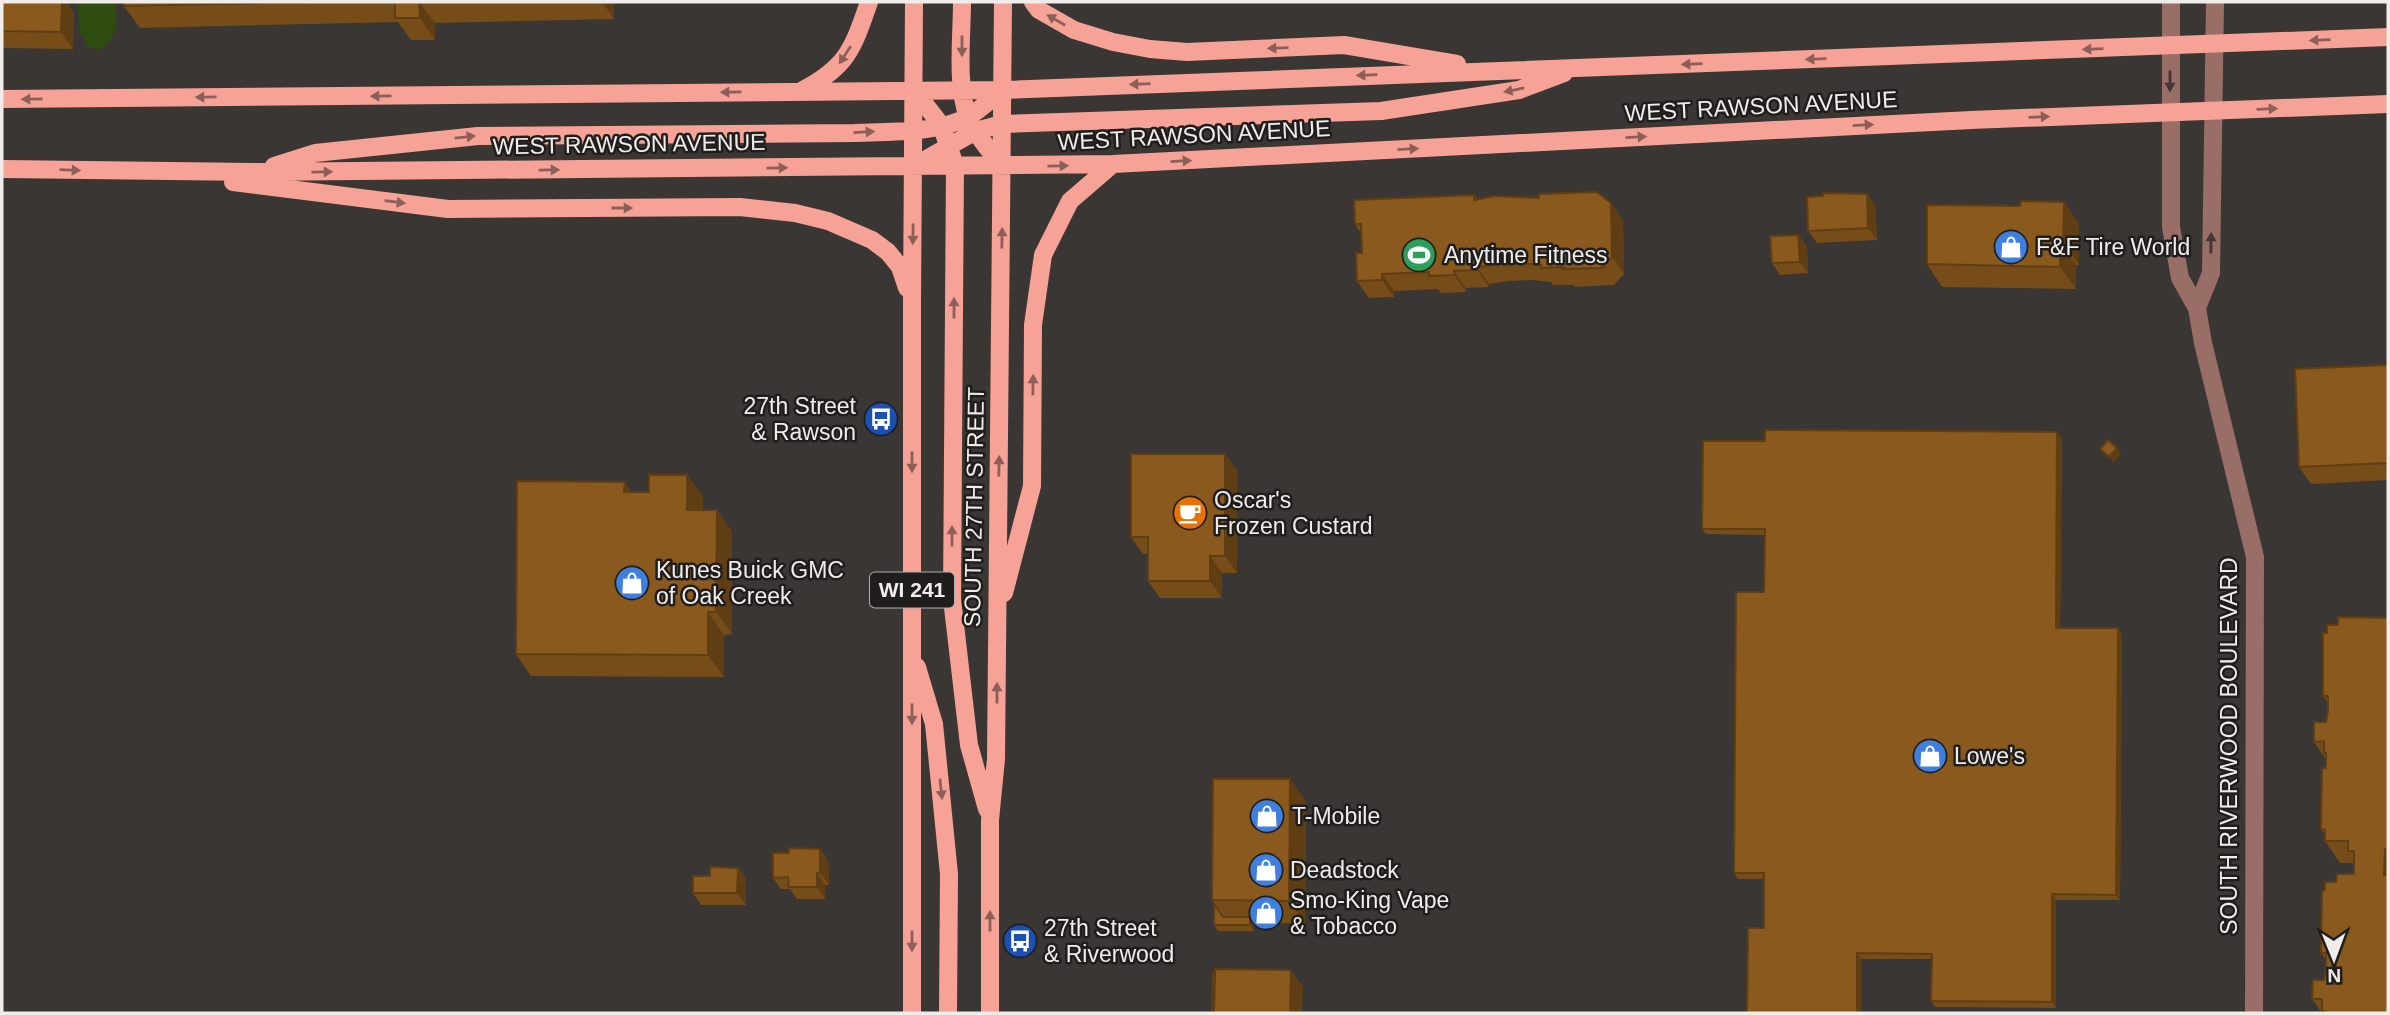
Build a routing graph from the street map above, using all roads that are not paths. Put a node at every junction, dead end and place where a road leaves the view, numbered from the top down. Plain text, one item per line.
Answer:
1 (869, 2) edge
2 (914, 2) edge
3 (962, 2) edge
4 (1003, 2) edge
5 (1032, 2) edge
6 (2171, 2) edge
7 (2215, 2) edge
8 (2388, 37) edge
9 (2215, 44) junction
10 (2170, 46) junction
11 (1578, 67) junction
12 (1491, 70) junction
13 (914, 90) junction
14 (962, 90) junction
15 (1002, 90) junction
16 (800, 91) junction
17 (2, 99) edge
18 (2388, 104) edge
19 (2213, 111) junction
20 (2171, 112) junction
21 (972, 124) junction
22 (1002, 124) junction
23 (941, 125) junction
24 (914, 130) junction
25 (950, 144) junction
26 (1113, 164) junction
27 (914, 166) junction
28 (955, 166) junction
29 (1002, 167) junction
30 (2, 169) edge
31 (157, 172) junction
32 (254, 172) junction
33 (912, 303) junction
34 (2197, 308) junction
35 (998, 620) junction
36 (912, 650) junction
37 (990, 820) junction
38 (912, 1013) edge
39 (948, 1013) edge
40 (990, 1013) edge
41 (2254, 1013) edge

1 -> 16 main road
2 - 13 main road, WI 241
3 -> 14 main road
4 - 15 main road, SOUTH 27TH STREET
12 -> 5 main road
6 - 10 street, SOUTH RIVERWOOD BOULEVARD
7 - 9 street
8 -> 9 main road, WEST RAWSON AVENUE
9 - 10 main road, WEST RAWSON AVENUE
9 - 19 street
10 -> 11 main road, WEST RAWSON AVENUE
10 -> 20 street, SOUTH RIVERWOOD BOULEVARD
11 - 12 main road, WEST RAWSON AVENUE
11 -> 22 main road
12 -> 15 main road, WEST RAWSON AVENUE
13 - 14 main road, WEST RAWSON AVENUE
13 - 16 main road, WEST RAWSON AVENUE
13 - 23 main road
13 - 24 main road, WI 241
14 - 15 main road, WEST RAWSON AVENUE
14 - 21 main road
15 - 21 main road
15 - 22 main road, SOUTH 27TH STREET
16 -> 17 main road, WEST RAWSON AVENUE
19 -> 18 main road, WEST RAWSON AVENUE
19 - 20 main road, WEST RAWSON AVENUE
34 -> 19 street
26 -> 20 main road, WEST RAWSON AVENUE
20 - 34 street, SOUTH RIVERWOOD BOULEVARD
21 - 22 main road
21 - 23 main road
21 - 25 main road
21 - 29 main road
22 - 29 main road, SOUTH 27TH STREET
23 - 24 main road
23 - 25 main road
24 - 27 main road, WI 241
32 -> 24 main road
25 - 27 main road
25 - 28 main road
29 -> 26 main road, WEST RAWSON AVENUE
35 -> 26 main road
27 - 28 main road, WEST RAWSON AVENUE
32 -> 27 main road, WEST RAWSON AVENUE
27 -> 33 main road, WI 241
28 - 29 main road, WEST RAWSON AVENUE
37 -> 28 main road
35 -> 29 main road, SOUTH 27TH STREET
30 -> 31 main road, WEST RAWSON AVENUE
31 - 32 main road, WEST RAWSON AVENUE
31 -> 33 main road
33 -> 36 main road, WI 241
34 - 41 street, SOUTH RIVERWOOD BOULEVARD
37 -> 35 main road, SOUTH 27TH STREET
36 -> 38 main road, WI 241
36 -> 39 main road
40 -> 37 main road, SOUTH 27TH STREET

